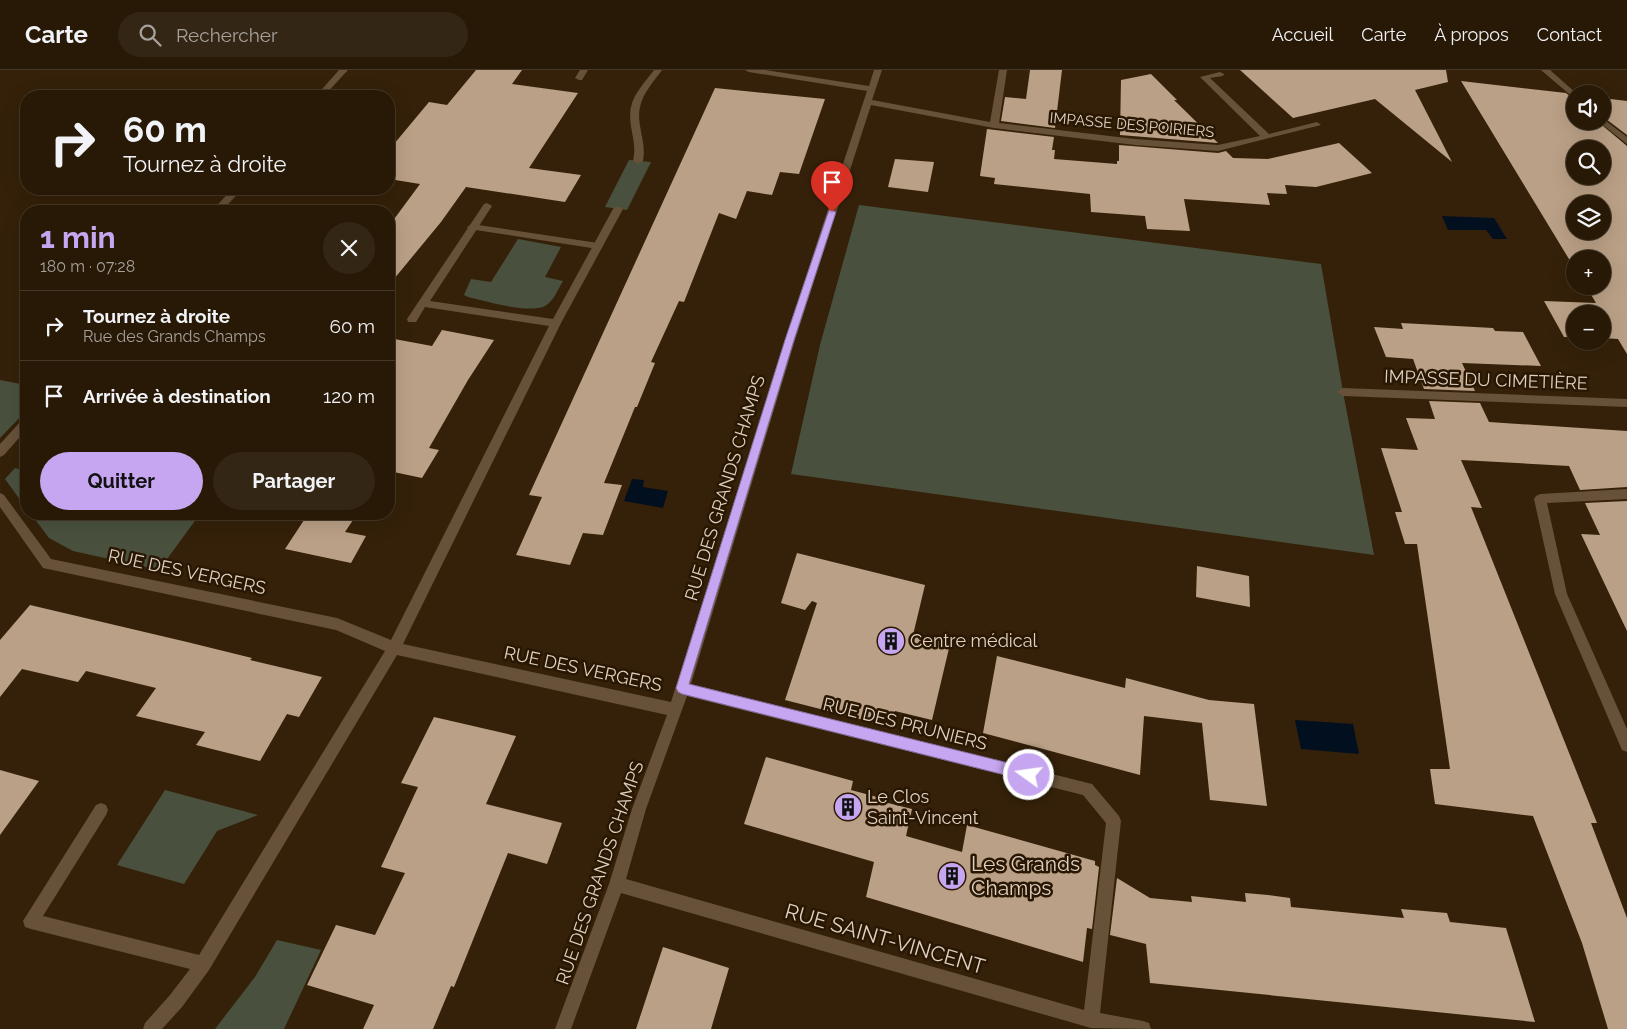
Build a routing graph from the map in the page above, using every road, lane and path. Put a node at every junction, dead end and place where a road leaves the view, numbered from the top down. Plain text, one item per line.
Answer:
1 (344, 70) edge
2 (584, 70) edge
3 (658, 70) edge
4 (749, 70) edge
5 (878, 70) edge
6 (1003, 70) edge
7 (1545, 70) edge
8 (1220, 74) dead end
9 (579, 78) dead end
10 (1566, 88) edge
11 (872, 89) junction
12 (326, 90) edge
13 (868, 102) junction
14 (994, 125) junction
15 (1317, 125) dead end
16 (1611, 128) edge
17 (1266, 136) junction
18 (1627, 141) edge
19 (638, 161) dead end
20 (232, 195) edge
21 (222, 205) edge
22 (487, 206) dead end
23 (618, 209) dead end
24 (472, 227) junction
25 (598, 246) junction
26 (422, 303) junction
27 (412, 319) dead end
28 (556, 323) junction
29 (1343, 392) dead end
30 (1627, 403) edge
31 (20, 430) edge
32 (0, 452) edge
33 (1627, 494) edge
34 (0, 498) edge
35 (394, 648) junction
36 (682, 688) junction
37 (676, 710) junction
38 (1627, 745) edge
39 (102, 810) dead end
40 (617, 884) junction
41 (202, 964) junction
42 (1091, 1020) junction
43 (151, 1029) edge
44 (563, 1029) edge
45 (1143, 1029) edge

1 - 12 street
2 - 9 street
3 - 19 street
4 - 11 street
5 - 11 street, RUE DES GRANDS CHAMPS
6 - 14 street
7 - 10 street
8 - 17 street, IMPASSE DES POIRIERS
11 - 13 street, RUE DES GRANDS CHAMPS
13 - 14 street, IMPASSE DES POIRIERS
13 - 36 street, RUE DES GRANDS CHAMPS
14 - 17 street, IMPASSE DES POIRIERS
15 - 17 street, IMPASSE DES POIRIERS
16 - 18 street
20 - 21 street
22 - 24 street
23 - 25 street
24 - 25 street
24 - 26 street
25 - 28 street
26 - 27 street
26 - 28 street
28 - 35 street
29 - 30 street, IMPASSE DU CIMETIÈRE
31 - 32 street
33 - 38 street
34 - 35 street, RUE DES VERGERS
35 - 37 street, RUE DES VERGERS
35 - 41 street
36 - 37 street, RUE DES GRANDS CHAMPS
36 - 42 street, RUE DES PRUNIERS
37 - 40 street, RUE DES GRANDS CHAMPS
39 - 41 street
40 - 42 street, RUE SAINT-VINCENT
40 - 44 street, RUE DES GRANDS CHAMPS
41 - 43 street
42 - 45 street, RUE SAINT-VINCENT

